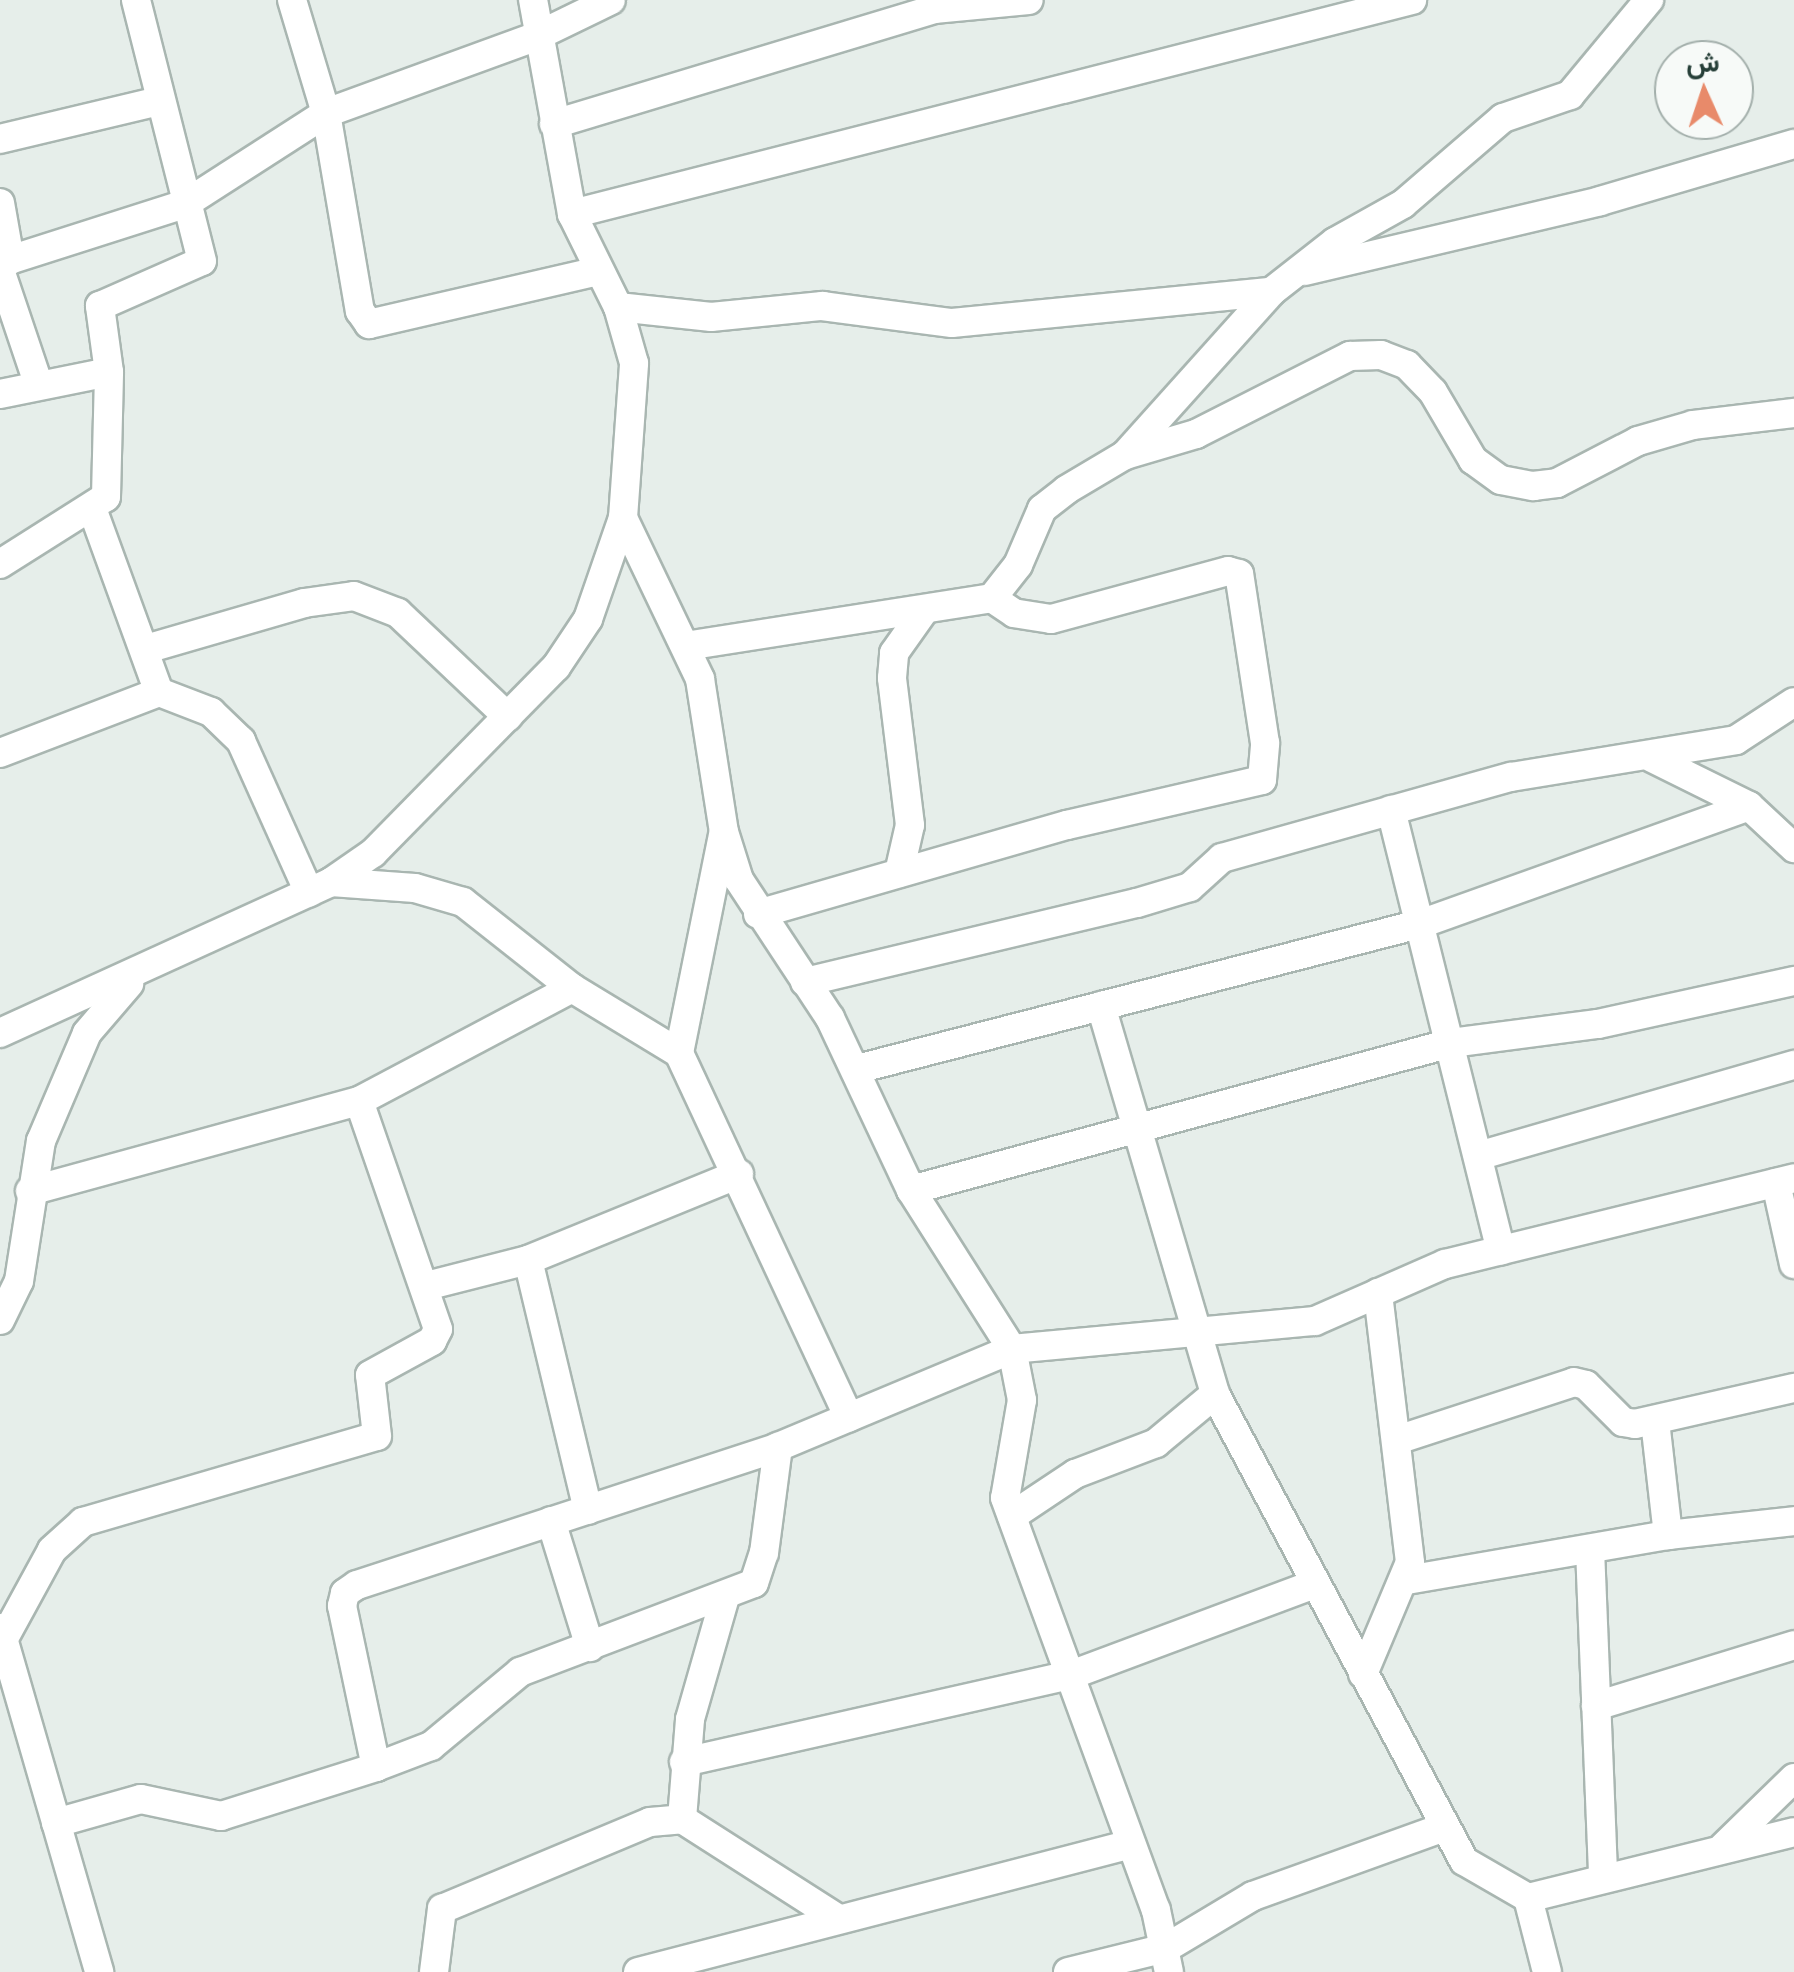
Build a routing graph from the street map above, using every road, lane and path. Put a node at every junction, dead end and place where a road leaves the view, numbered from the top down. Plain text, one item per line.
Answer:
1 (136, 0) edge
2 (292, 0) edge
3 (534, 0) edge
4 (611, 0) edge
5 (1029, 0) edge
6 (1412, 0) edge
7 (1649, 0) edge
8 (537, 36) junction
9 (160, 102) junction
10 (326, 112) junction
11 (554, 124) junction
12 (0, 139) edge
13 (1794, 144) edge
14 (0, 203) edge
15 (185, 204) junction
16 (572, 214) junction
17 (3, 264) edge
18 (599, 271) junction
19 (1294, 274) junction
20 (1271, 292) junction
21 (618, 307) junction
22 (108, 372) junction
23 (38, 383) junction
24 (0, 394) edge
25 (1794, 413) edge
26 (1126, 455) junction
27 (93, 511) junction
28 (622, 518) junction
29 (0, 564) edge
30 (992, 598) junction
31 (922, 612) junction
32 (686, 646) junction
33 (146, 649) junction
34 (159, 692) junction
35 (1794, 702) edge
36 (508, 717) junction
37 (0, 752) edge
38 (1652, 758) junction
39 (1390, 810) junction
40 (1771, 816) edge
41 (724, 832) junction
42 (1794, 848) edge
43 (899, 873) junction
44 (320, 887) junction
45 (758, 914) junction
46 (1423, 923) junction
47 (142, 972) junction
48 (1794, 981) edge
49 (805, 982) junction
50 (572, 988) junction
51 (1101, 1006) junction
52 (0, 1033) edge
53 (1451, 1042) junction
54 (679, 1053) junction
55 (1794, 1065) edge
56 (856, 1069) junction
57 (359, 1101) junction
58 (1142, 1130) junction
59 (1478, 1156) junction
60 (739, 1174) junction
61 (1785, 1181) edge
62 (911, 1190) junction
63 (30, 1191) junction
64 (1501, 1250) junction
65 (528, 1260) junction
66 (1794, 1264) edge
67 (426, 1286) junction
68 (1378, 1293) junction
69 (0, 1320) edge
70 (1193, 1333) junction
71 (1012, 1349) junction
72 (1794, 1388) edge
73 (1215, 1394) junction
74 (849, 1418) junction
75 (1655, 1421) junction
76 (1397, 1440) junction
77 (778, 1447) junction
78 (588, 1510) junction
79 (1012, 1516) junction
80 (1794, 1521) edge
81 (552, 1522) junction
82 (1668, 1535) junction
83 (1590, 1549) junction
84 (1407, 1580) junction
85 (1315, 1584) junction
86 (725, 1597) junction
87 (2, 1634) edge
88 (1794, 1645) edge
89 (590, 1647) junction
90 (1363, 1674) junction
91 (1070, 1676) junction
92 (1596, 1706) junction
93 (684, 1762) junction
94 (376, 1767) junction
95 (1794, 1778) edge
96 (682, 1819) junction
97 (56, 1823) junction
98 (1445, 1827) junction
99 (1794, 1832) edge
100 (1132, 1844) junction
101 (1722, 1848) junction
102 (1603, 1874) junction
103 (1528, 1898) junction
104 (837, 1918) junction
105 (1167, 1960) edge
106 (100, 1972) edge
107 (434, 1972) edge
108 (638, 1972) edge
109 (1068, 1972) edge
110 (1547, 1972) edge

1 - 9 street
2 - 10 street
3 - 8 street
4 - 8 street
5 - 11 street
6 - 16 street
7 - 19 street
8 - 10 street
8 - 11 street
9 - 12 street
9 - 15 street
10 - 15 street
10 - 18 street
11 - 16 street
13 - 19 street
14 - 17 street
15 - 17 street
15 - 22 street
16 - 18 street
17 - 23 street
18 - 21 street
19 - 20 street
20 - 21 street
20 - 26 street
21 - 28 street
22 - 23 street
22 - 27 street
23 - 24 street
25 - 26 street
26 - 30 street
27 - 29 street
27 - 33 street
28 - 32 street
28 - 36 street
30 - 31 street
30 - 43 street
31 - 32 street
31 - 43 street
32 - 41 street
33 - 34 street
33 - 36 street
34 - 37 street
34 - 44 street
35 - 38 street
36 - 44 street
38 - 39 street
38 - 40 street
39 - 46 street
39 - 49 street
40 - 42 street
40 - 46 street
41 - 45 street
41 - 54 street
43 - 45 street
44 - 47 street
44 - 50 street
45 - 49 street
46 - 51 street
46 - 53 street
47 - 52 street
47 - 63 street
48 - 53 street
49 - 56 street
50 - 54 street
50 - 57 street
51 - 56 street
51 - 58 street
53 - 58 street
53 - 59 street
54 - 60 street
55 - 59 street
56 - 62 street
57 - 63 street
57 - 67 street
58 - 62 street
58 - 70 street
59 - 64 street
60 - 65 street
60 - 74 street
61 - 64 street
61 - 66 street
62 - 71 street
63 - 69 street
64 - 68 street
65 - 67 street
65 - 78 street
67 - 87 street
68 - 70 street
68 - 76 street
70 - 71 street
70 - 73 street
71 - 74 street
71 - 79 street
72 - 75 street
73 - 79 street
73 - 85 street
74 - 77 street
75 - 76 street
75 - 82 street
76 - 84 street
77 - 78 street
77 - 86 street
78 - 81 street
79 - 91 street
80 - 82 street
81 - 89 street
81 - 94 street
82 - 83 street
83 - 84 street
83 - 92 street
84 - 90 street
85 - 90 street
85 - 91 street
86 - 89 street
86 - 93 street
87 - 97 street
88 - 92 street
89 - 94 street
90 - 98 street
91 - 93 street
91 - 100 street
92 - 102 street
93 - 96 street
94 - 97 street
95 - 101 street
96 - 104 street
96 - 107 street
97 - 106 street
98 - 103 street
98 - 105 street
99 - 101 street
100 - 104 street
100 - 105 street
101 - 102 street
102 - 103 street
103 - 110 street
104 - 108 street
105 - 109 street

